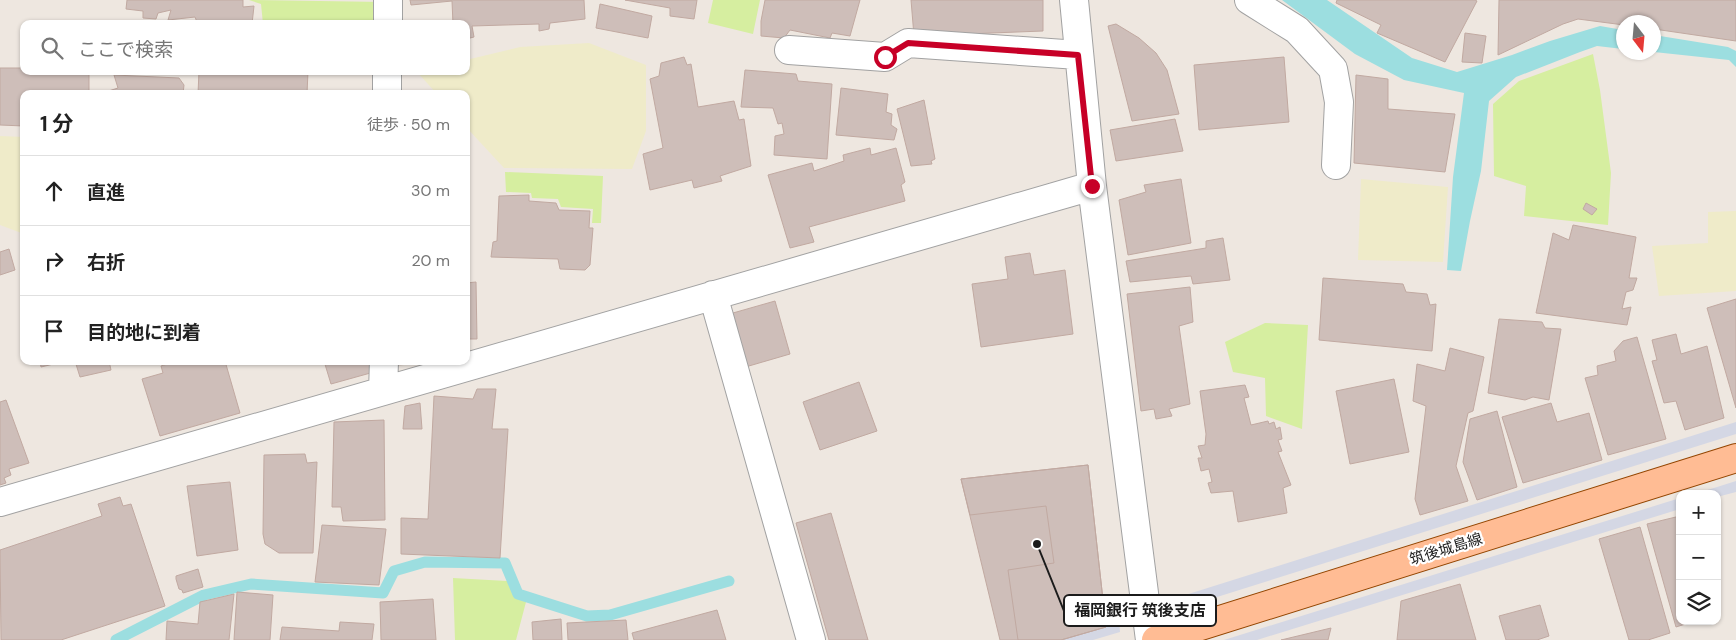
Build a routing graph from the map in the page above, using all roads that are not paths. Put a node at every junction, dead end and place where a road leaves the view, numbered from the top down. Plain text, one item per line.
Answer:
1 (388, 0) edge
2 (1074, 0) edge
3 (1249, 0) edge
4 (388, 20) edge
5 (789, 50) dead end
6 (1078, 55) junction
7 (387, 75) edge
8 (387, 90) edge
9 (1336, 165) dead end
10 (1092, 186) junction
11 (713, 295) junction
12 (384, 365) edge
13 (383, 391) junction
14 (1736, 458) edge
15 (0, 502) edge
16 (811, 640) edge
17 (1150, 640) edge
18 (1156, 640) edge

1 - 4 street
2 - 6 street
3 - 9 street
5 - 6 street
6 - 10 street
7 - 8 street
10 - 11 street
10 - 17 street
11 - 13 street
11 - 16 street
12 - 13 street
13 - 15 street
14 - 18 main road, 筑後城島線

